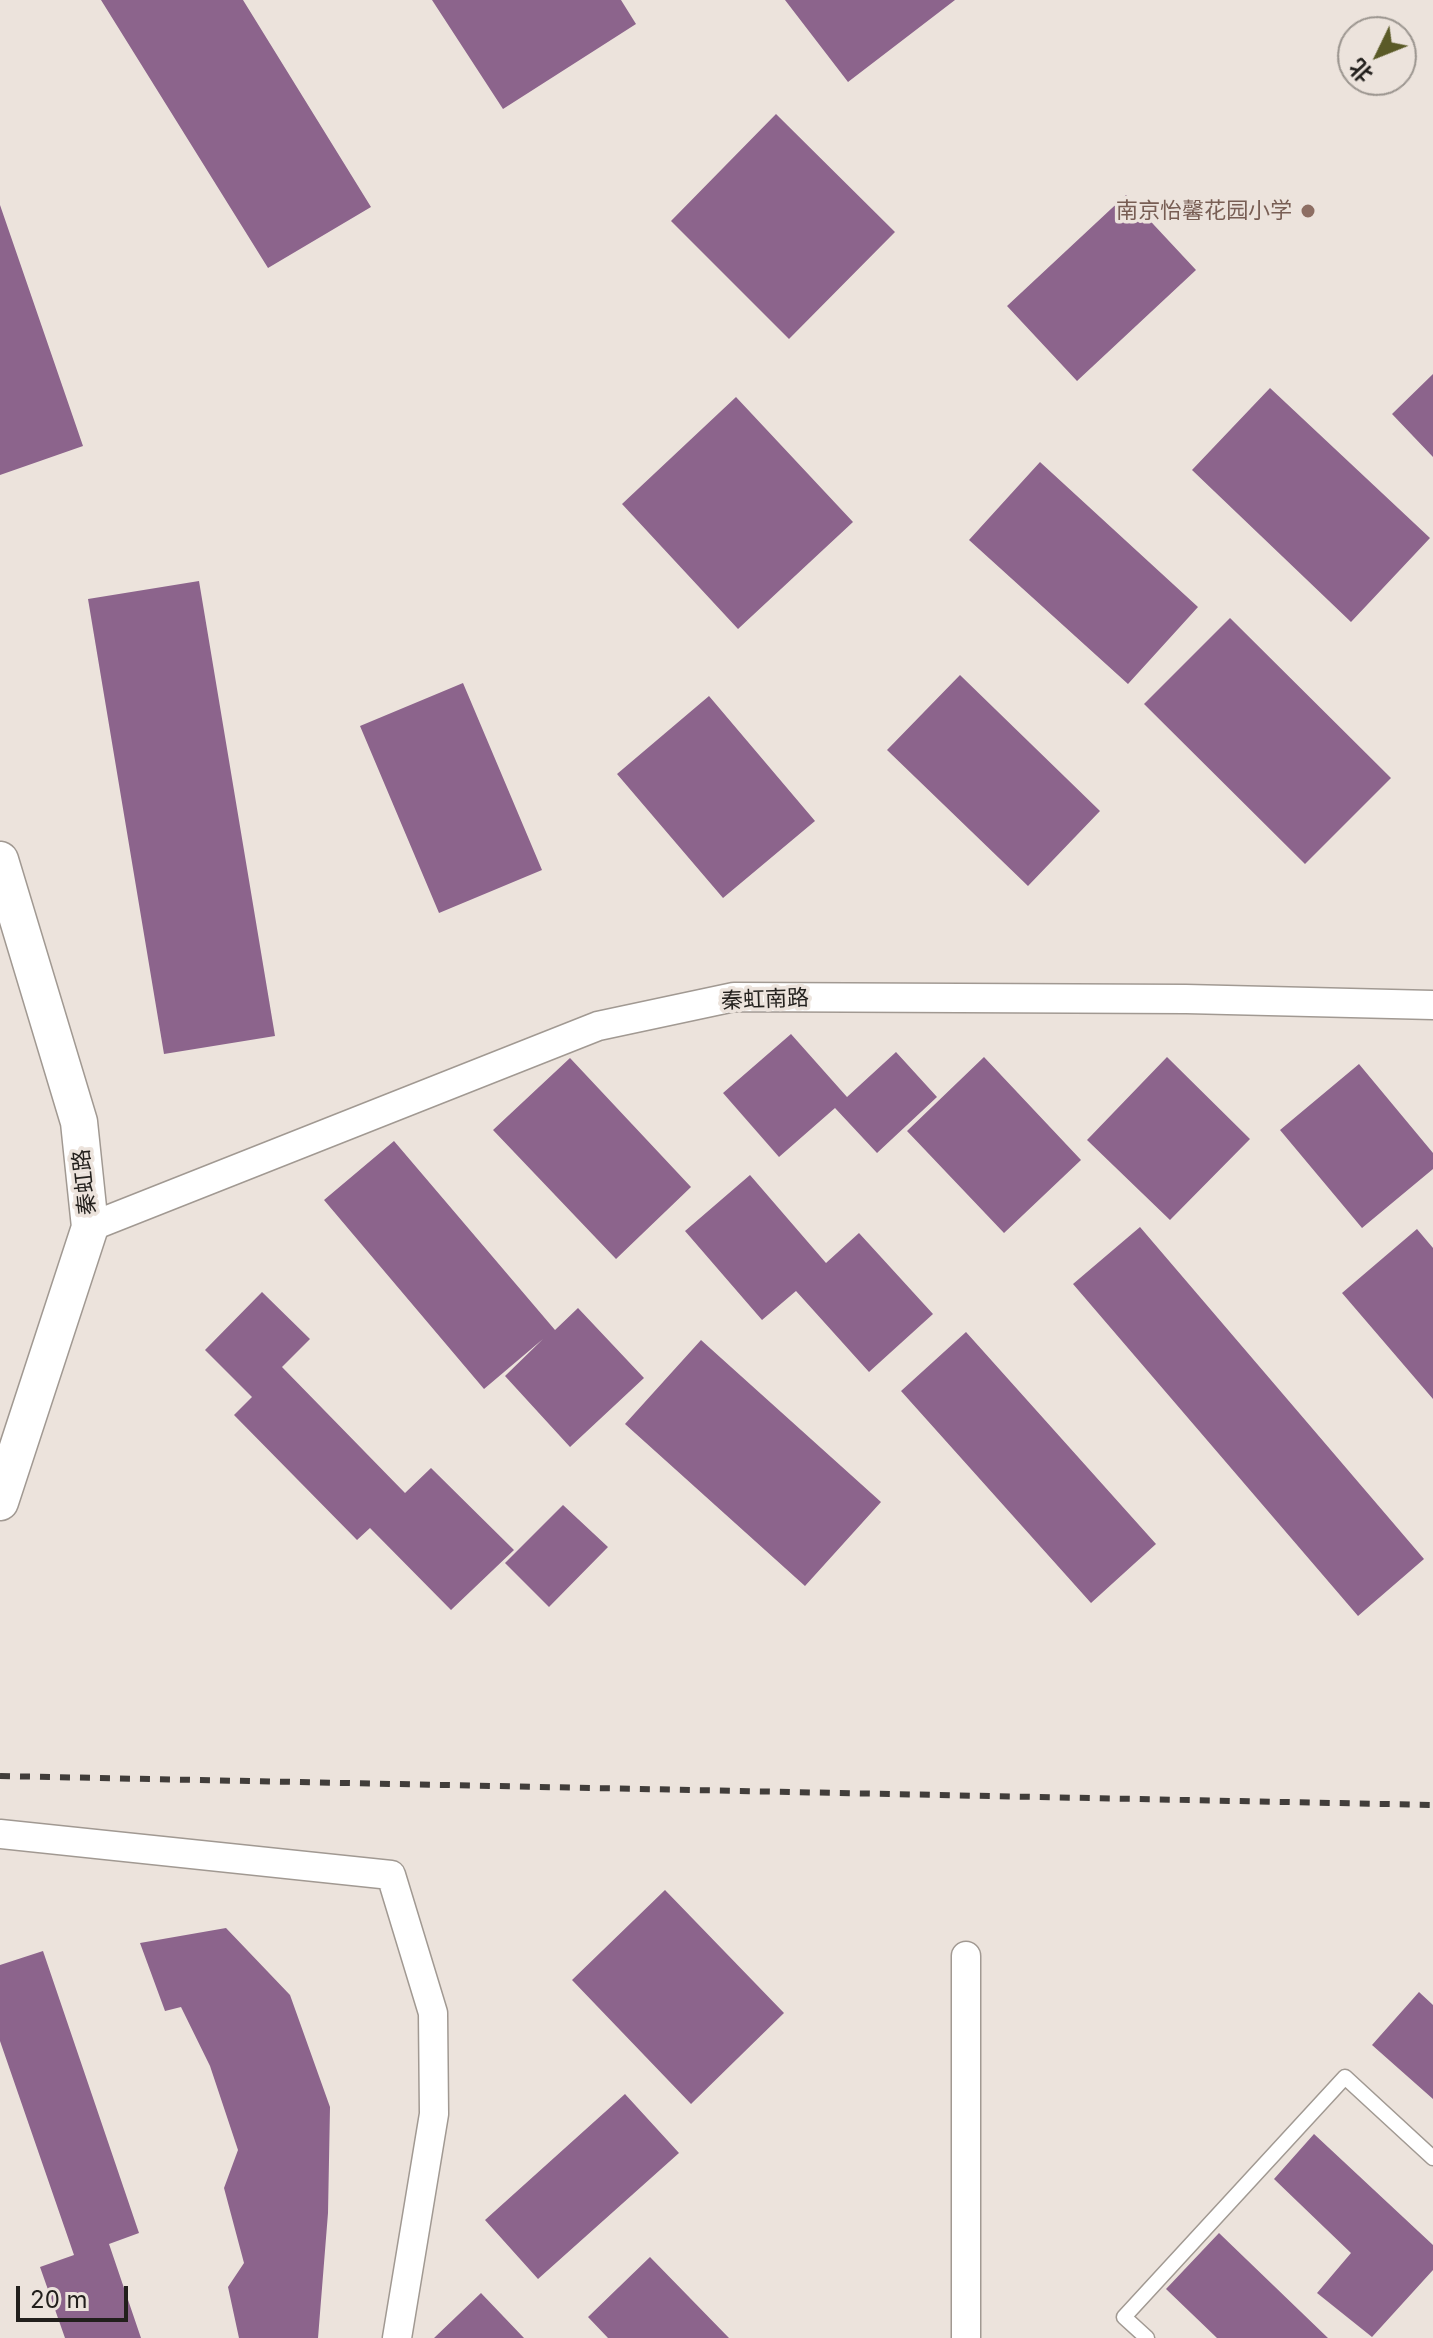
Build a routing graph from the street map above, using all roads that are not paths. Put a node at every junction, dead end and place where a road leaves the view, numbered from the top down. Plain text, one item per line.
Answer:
1 (0, 860) edge
2 (1433, 1005) edge
3 (90, 1227) junction
4 (0, 1502) edge
5 (0, 1834) edge
6 (966, 1956) dead end
7 (1433, 2158) edge
8 (397, 2338) edge
9 (966, 2338) edge
10 (1147, 2338) edge

1 - 3 street, 秦虹路
2 - 3 street, 秦虹南路
3 - 4 street, 秦虹路
5 - 8 street
6 - 9 street
7 - 10 lane

